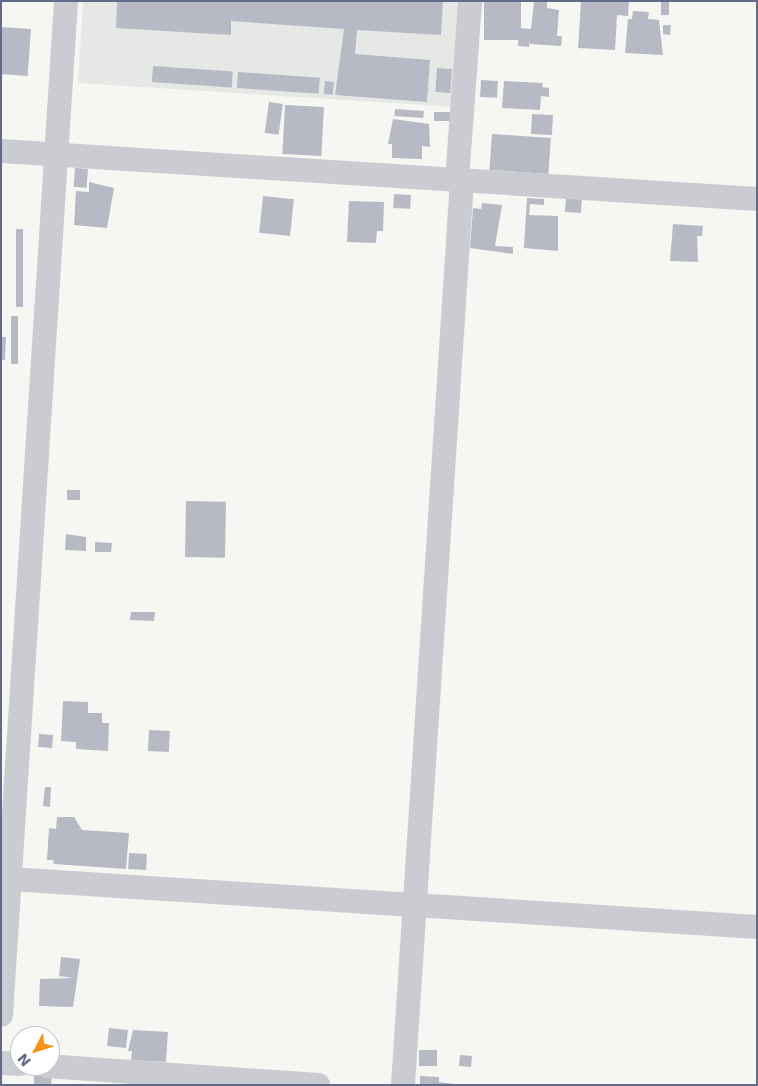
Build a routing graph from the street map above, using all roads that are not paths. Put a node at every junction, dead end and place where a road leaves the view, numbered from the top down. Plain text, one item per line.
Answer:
1 (66, 1) edge
2 (470, 1) edge
3 (1, 151) edge
4 (55, 155) junction
5 (460, 180) junction
6 (757, 199) edge
7 (9, 879) junction
8 (414, 905) junction
9 (757, 927) edge
10 (1, 1015) edge
11 (60, 1067) edge
12 (318, 1085) edge
13 (403, 1085) edge

1 - 4 street
2 - 5 street
3 - 4 street
4 - 5 street
4 - 7 street
5 - 6 street
5 - 8 street
7 - 8 street
7 - 10 street
8 - 9 street
8 - 13 street
11 - 12 street

